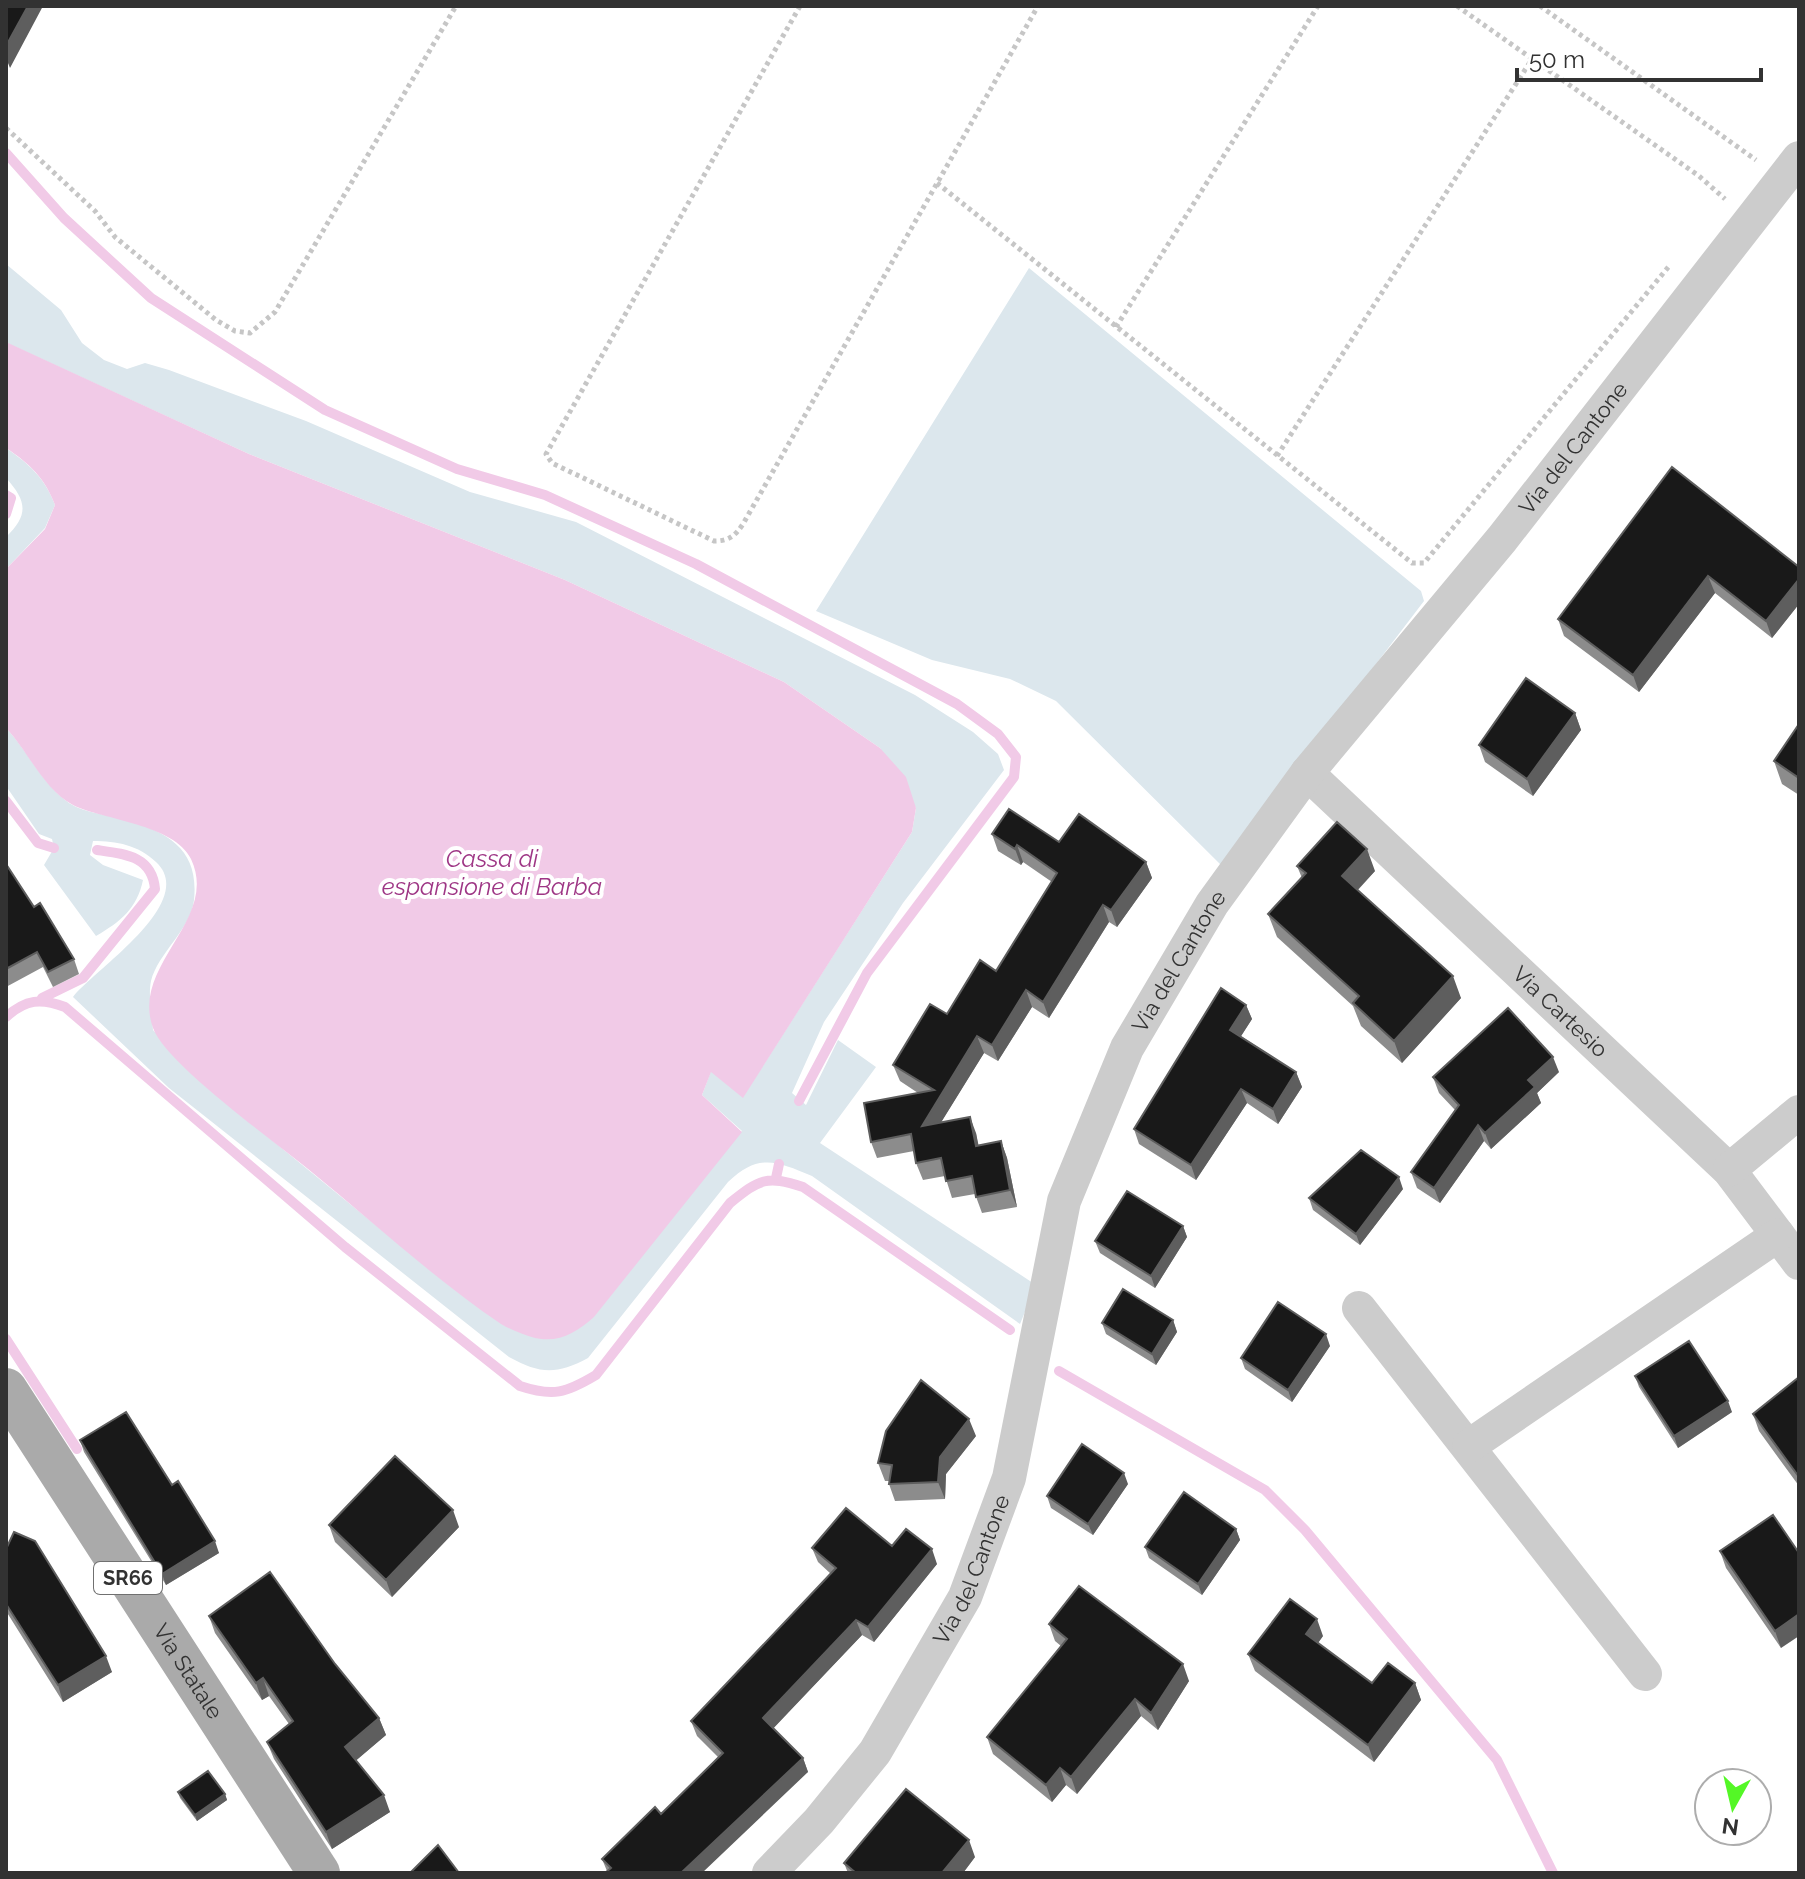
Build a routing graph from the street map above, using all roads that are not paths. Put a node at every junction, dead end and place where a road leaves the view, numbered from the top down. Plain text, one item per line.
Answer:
1 (1799, 158) edge
2 (1307, 773) junction
3 (1799, 1112) edge
4 (1729, 1170) junction
5 (1778, 1235) junction
6 (1799, 1263) edge
7 (1359, 1308) dead end
8 (6, 1389) edge
9 (1469, 1446) junction
10 (1645, 1674) dead end
11 (319, 1873) edge
12 (769, 1873) edge

1 - 2 street, Via del Cantone
2 - 4 street, Via Cartesio
2 - 12 street, Via del Cantone
3 - 4 street
4 - 5 street, Via Cartesio
5 - 6 street, Via Cartesio
5 - 9 street
7 - 9 street
8 - 11 main road, Via Statale / SR66
9 - 10 street

